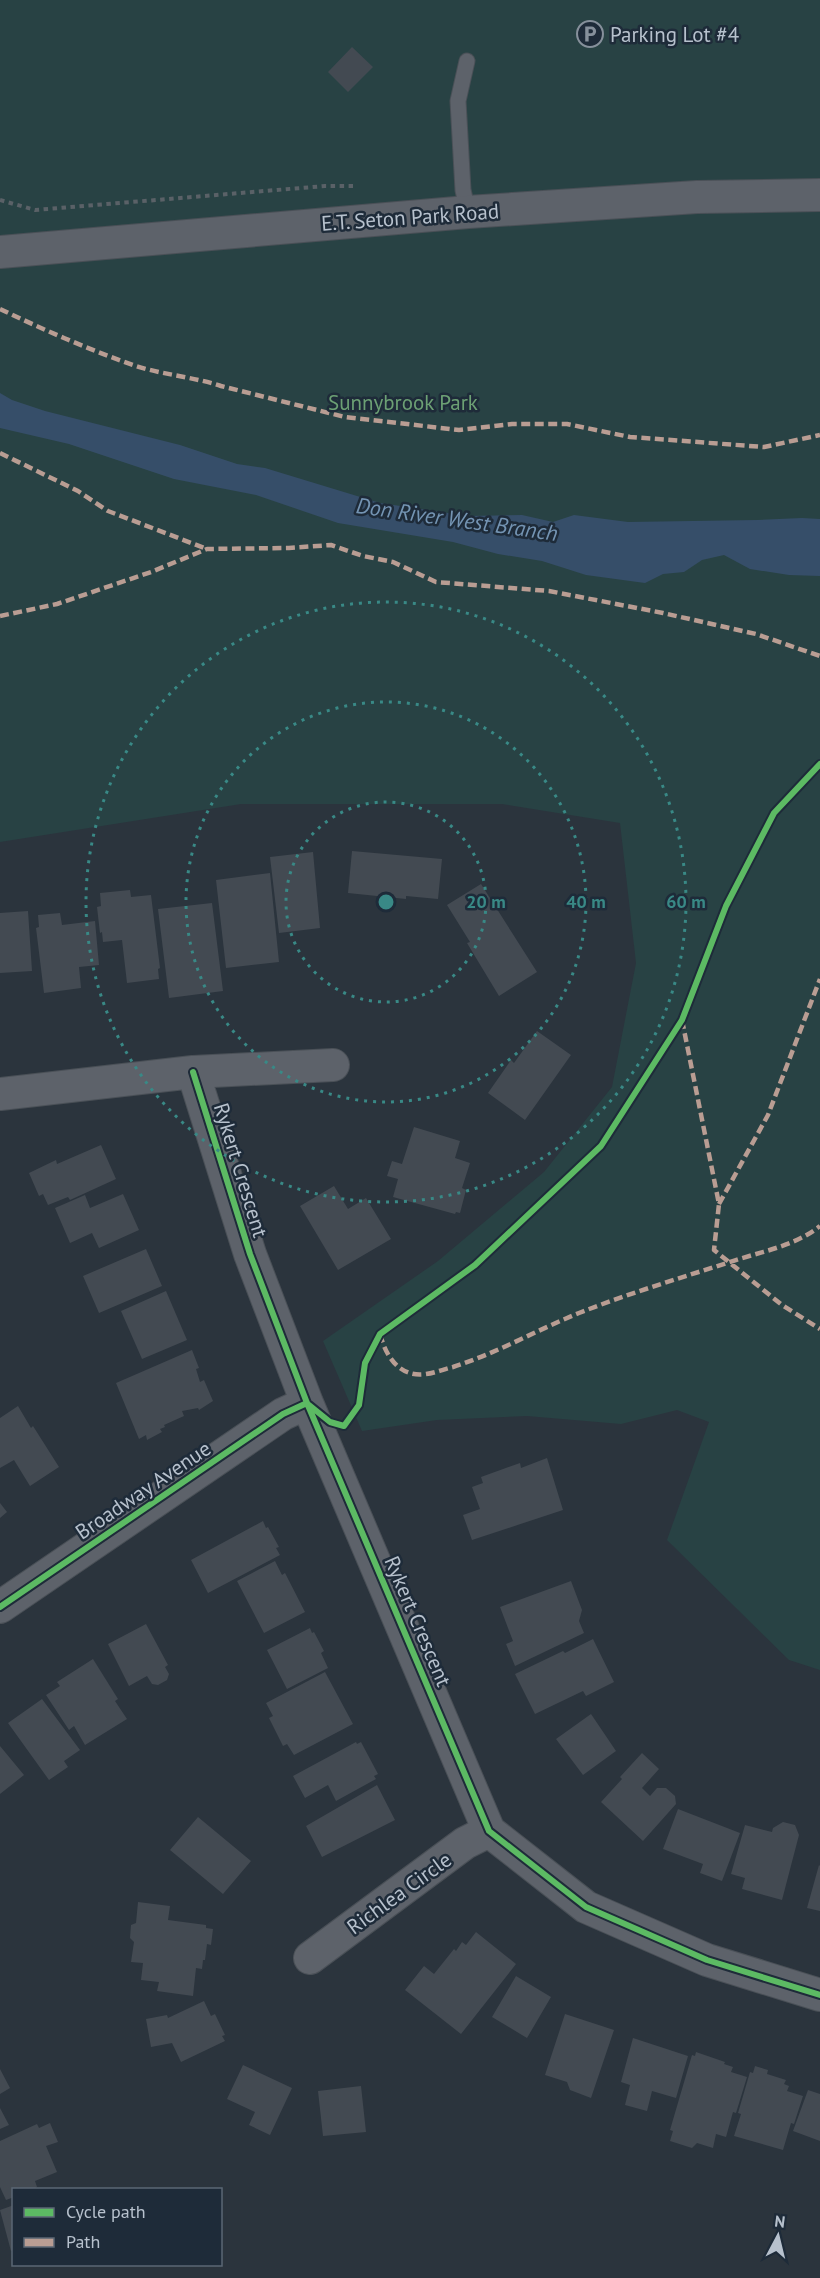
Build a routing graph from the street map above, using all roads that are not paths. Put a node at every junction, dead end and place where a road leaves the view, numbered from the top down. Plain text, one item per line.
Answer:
1 (467, 61) dead end
2 (820, 195) edge
3 (468, 212) junction
4 (0, 252) edge
5 (333, 1065) dead end
6 (193, 1072) junction
7 (0, 1095) edge
8 (307, 1403) junction
9 (0, 1607) edge
10 (489, 1831) junction
11 (310, 1958) dead end
12 (820, 1995) edge

1 - 3 lane
2 - 3 street, E.T. Seton Park Road
3 - 4 street, E.T. Seton Park Road
5 - 6 street, Rykert Crescent
6 - 7 street, Rykert Crescent
6 - 8 street, Rykert Crescent
8 - 9 street, Broadway Avenue
8 - 10 street, Rykert Crescent
10 - 11 street, Richlea Circle
10 - 12 street, Rykert Crescent

